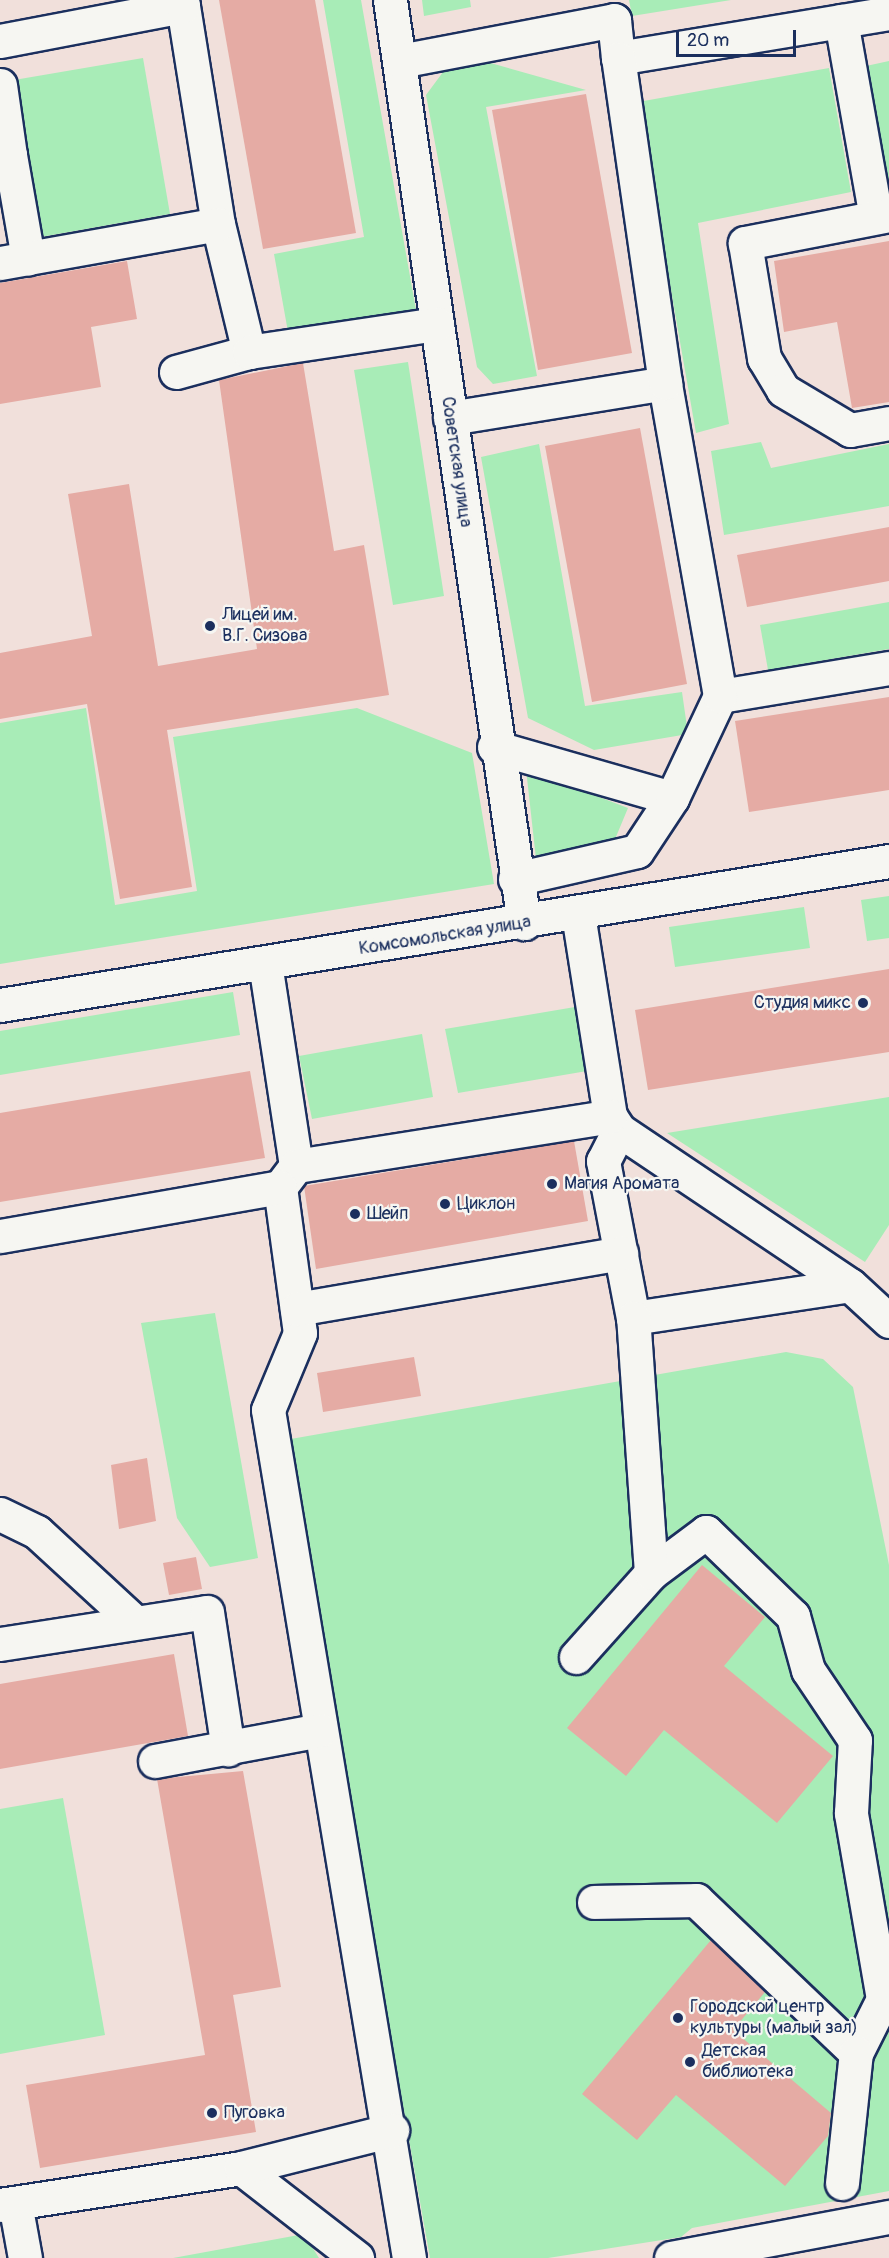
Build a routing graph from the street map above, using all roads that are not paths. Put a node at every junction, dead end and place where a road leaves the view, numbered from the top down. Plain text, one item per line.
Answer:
1 (390, 0) edge
2 (183, 3) edge
3 (612, 10) edge
4 (889, 12) edge
5 (842, 21) junction
6 (0, 41) edge
7 (618, 58) junction
8 (400, 61) junction
9 (0, 85) edge
10 (5, 156) edge
11 (883, 216) edge
12 (218, 224) junction
13 (14, 261) edge
14 (437, 324) junction
15 (249, 352) junction
16 (176, 372) dead end
17 (664, 383) junction
18 (450, 418) junction
19 (889, 423) edge
20 (889, 668) edge
21 (720, 696) junction
22 (494, 747) junction
23 (672, 798) junction
24 (889, 861) edge
25 (515, 879) junction
26 (578, 914) junction
27 (524, 923) junction
28 (265, 963) junction
29 (0, 1005) edge
30 (615, 1123) junction
31 (288, 1177) junction
32 (0, 1236) edge
33 (621, 1253) junction
34 (850, 1285) junction
35 (297, 1310) junction
36 (633, 1318) junction
37 (889, 1321) edge
38 (0, 1514) edge
39 (651, 1573) junction
40 (135, 1622) junction
41 (0, 1644) edge
42 (576, 1658) dead end
43 (320, 1730) junction
44 (228, 1749) junction
45 (155, 1761) dead end
46 (594, 1902) dead end
47 (856, 2053) junction
48 (392, 2130) junction
49 (240, 2168) junction
50 (842, 2183) dead end
51 (8, 2204) edge
52 (889, 2217) edge
53 (25, 2258) edge
54 (357, 2258) edge
55 (409, 2258) edge
56 (671, 2258) edge

1 - 8 street, Советская улица
2 - 6 street
2 - 12 street
3 - 7 street
3 - 8 street
4 - 5 street
5 - 7 street
5 - 11 street
7 - 17 street
8 - 14 street, Советская улица
9 - 10 street
10 - 13 street
11 - 19 street
12 - 13 street
12 - 15 street
14 - 15 street
14 - 18 street, Советская улица
15 - 16 street
17 - 18 street
17 - 21 street
18 - 22 street, Советская улица
20 - 21 street
21 - 23 street
22 - 23 street
22 - 25 street, Советская улица
23 - 25 street
24 - 26 street, Комсомольская улица
25 - 27 street, Советская улица
26 - 27 street, Комсомольская улица
26 - 30 street
27 - 28 street, Комсомольская улица
28 - 29 street, Комсомольская улица
28 - 31 street
30 - 31 street
30 - 33 street
30 - 34 street
31 - 32 street
31 - 35 street
33 - 35 street
33 - 36 street
34 - 36 street
34 - 37 street
35 - 43 street
36 - 39 street
38 - 40 street
39 - 42 street
39 - 47 street
40 - 41 street
40 - 44 street
43 - 44 street
43 - 48 street
44 - 45 street
46 - 47 street
47 - 50 street
48 - 49 street
48 - 55 street
49 - 51 street
49 - 54 street
51 - 53 street
52 - 56 street

